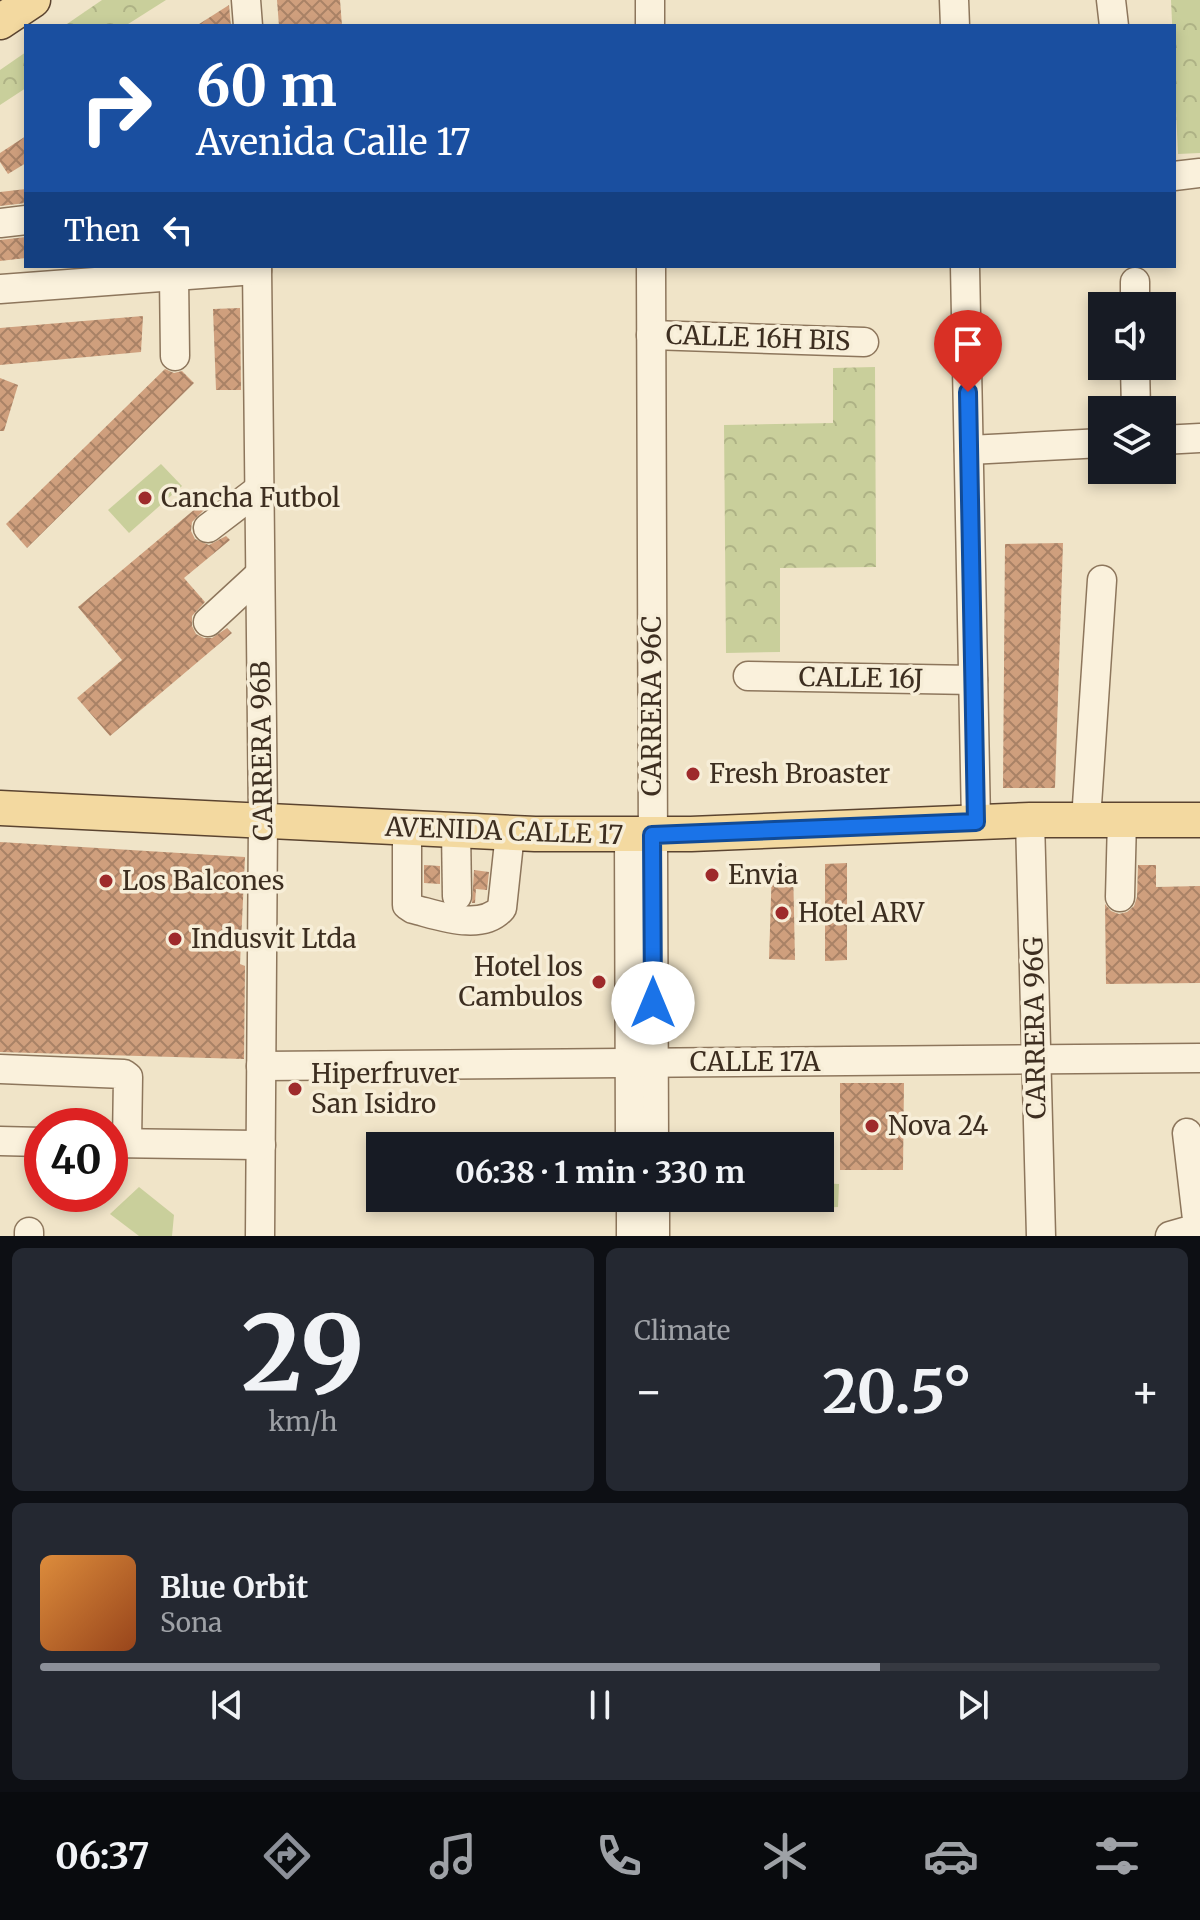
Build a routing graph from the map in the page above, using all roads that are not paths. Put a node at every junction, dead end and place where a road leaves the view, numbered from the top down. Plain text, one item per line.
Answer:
1 (33, 0) edge
2 (246, 0) edge
3 (650, 0) edge
4 (954, 0) edge
5 (1111, 0) edge
6 (0, 22) edge
7 (248, 24) edge
8 (650, 24) edge
9 (955, 24) edge
10 (1114, 24) edge
11 (1200, 173) edge
12 (1176, 176) edge
13 (24, 220) edge
14 (0, 223) edge
15 (257, 268) edge
16 (651, 268) edge
17 (965, 268) edge
18 (174, 276) junction
19 (0, 289) edge
20 (651, 335) junction
21 (864, 342) dead end
22 (175, 356) dead end
23 (1200, 438) edge
24 (1176, 439) edge
25 (1088, 444) edge
26 (969, 450) junction
27 (258, 490) junction
28 (208, 528) dead end
29 (259, 575) junction
30 (1102, 580) dead end
31 (208, 622) dead end
32 (748, 676) dead end
33 (973, 680) junction
34 (0, 808) edge
35 (1030, 820) junction
36 (1086, 820) junction
37 (1122, 820) junction
38 (1200, 820) edge
39 (263, 821) junction
40 (976, 822) junction
41 (407, 828) junction
42 (456, 830) junction
43 (510, 833) junction
44 (641, 835) junction
45 (1120, 897) dead end
46 (457, 910) junction
47 (1200, 1058) edge
48 (1036, 1060) junction
49 (642, 1063) junction
50 (261, 1066) junction
51 (0, 1069) edge
52 (123, 1108) edge
53 (632, 1132) edge
54 (652, 1132) edge
55 (1187, 1133) dead end
56 (0, 1141) edge
57 (24, 1142) edge
58 (128, 1143) edge
59 (261, 1145) junction
60 (631, 1212) edge
61 (655, 1212) edge
62 (260, 1236) edge
63 (631, 1236) edge
64 (655, 1236) edge
65 (1041, 1236) edge
66 (1170, 1236) edge

1 - 6 main road
2 - 7 street
3 - 8 street
4 - 9 street
5 - 10 street
11 - 12 street
13 - 14 street
15 - 18 street
15 - 27 street, CARRERA 96B
16 - 20 street, CARRERA 96C
17 - 26 street
18 - 19 street
18 - 22 street
20 - 21 street, CALLE 16H BIS
20 - 44 street, CARRERA 96C
23 - 24 street
25 - 26 street
26 - 33 street
27 - 28 street
27 - 29 street, CARRERA 96B
29 - 31 street
29 - 39 street, CARRERA 96B
30 - 36 street
32 - 33 street, CALLE 16J
33 - 40 street
34 - 39 main road, AVENIDA CALLE 17
35 - 36 main road, AVENIDA CALLE 17
35 - 40 main road, AVENIDA CALLE 17
35 - 48 street, CARRERA 96G
36 - 37 main road, AVENIDA CALLE 17
37 - 38 main road, AVENIDA CALLE 17
37 - 45 street
39 - 41 main road, AVENIDA CALLE 17
39 - 50 street, CARRERA 96B
40 - 44 main road, AVENIDA CALLE 17
41 - 42 main road, AVENIDA CALLE 17
41 - 46 street
42 - 43 main road, AVENIDA CALLE 17
42 - 46 street
43 - 44 main road, AVENIDA CALLE 17
43 - 46 street
44 - 49 street, CARRERA 96C
47 - 48 street, CALLE 17A
48 - 49 street, CALLE 17A
48 - 65 street, CARRERA 96G
49 - 50 street, CALLE 17A
49 - 53 street, CARRERA 96C
49 - 54 street, CARRERA 96C
50 - 59 street, CARRERA 96B
51 - 52 street
55 - 66 street
56 - 57 street
58 - 59 street
59 - 62 street, CARRERA 96B
60 - 63 street
61 - 64 street

